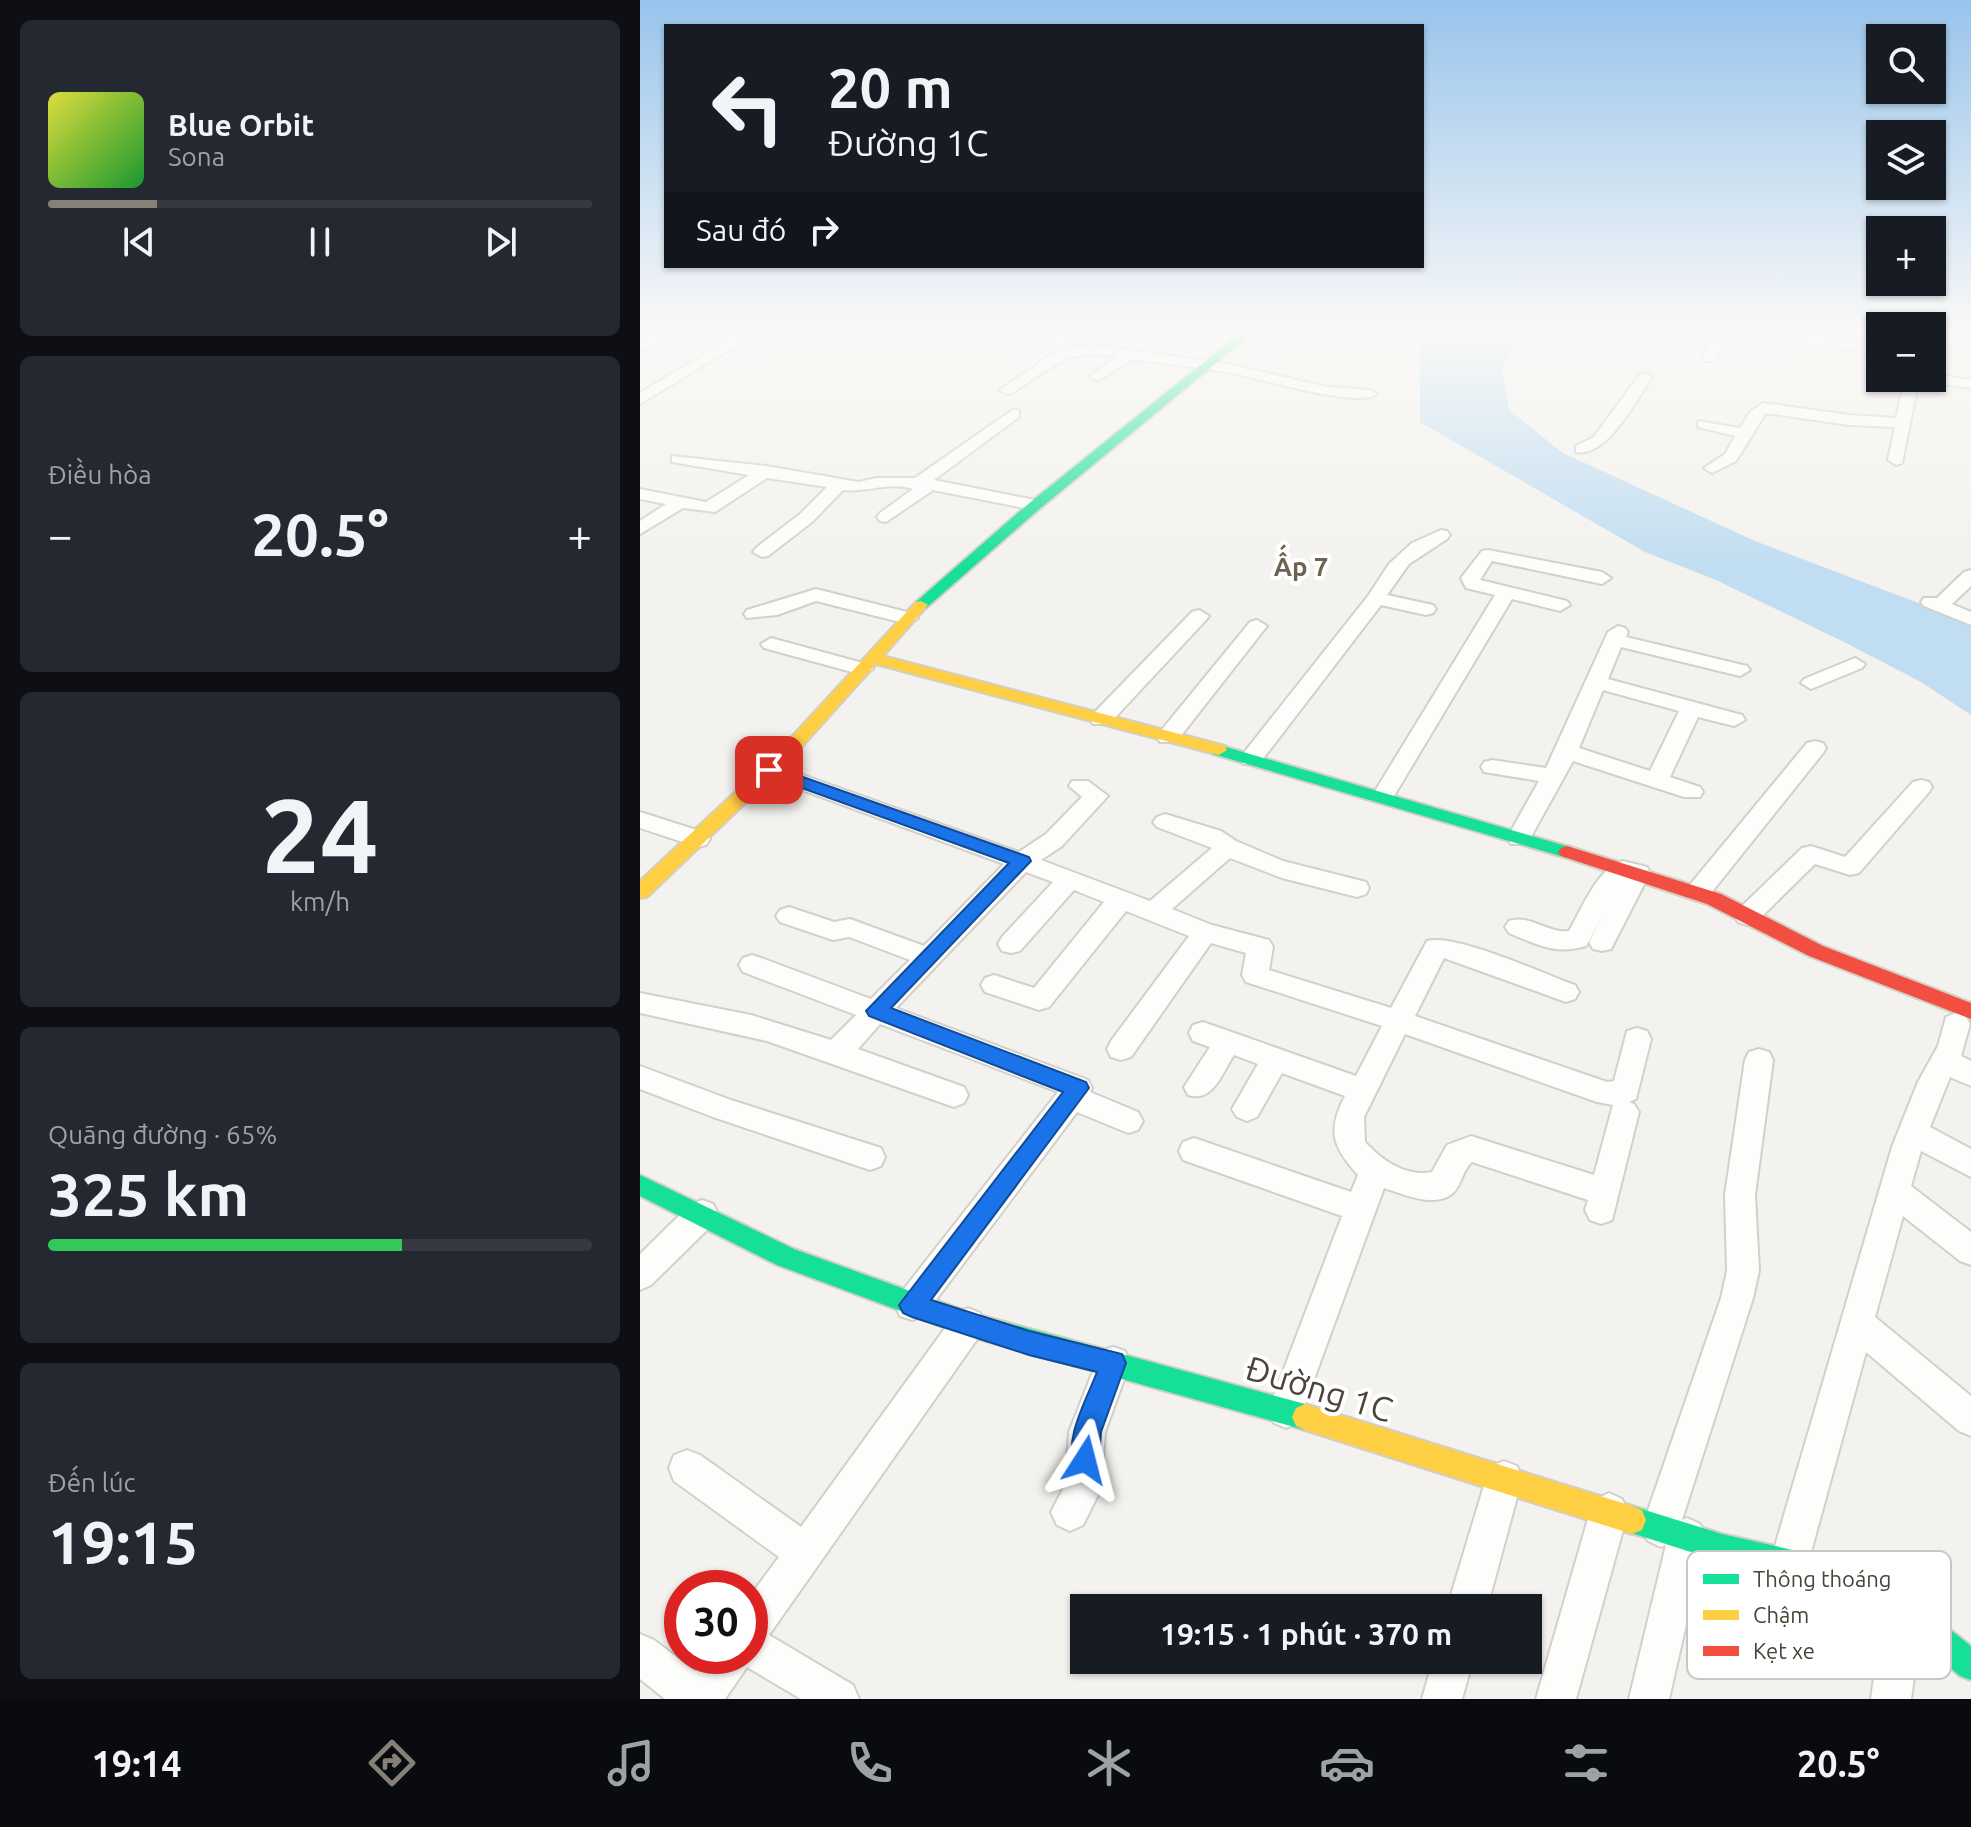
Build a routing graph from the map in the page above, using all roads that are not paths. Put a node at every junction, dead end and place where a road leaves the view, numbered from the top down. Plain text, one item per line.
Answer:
1 (1154, 410) edge
2 (1621, 410) edge
3 (1761, 410) edge
4 (1779, 410) edge
5 (1904, 410) edge
6 (1014, 414) dead end
7 (1901, 423) junction
8 (1703, 424) dead end
9 (1746, 434) junction
10 (1582, 449) dead end
11 (678, 459) dead end
12 (1896, 460) dead end
13 (1712, 468) dead end
14 (766, 471) junction
15 (840, 483) junction
16 (922, 485) junction
17 (640, 494) edge
18 (679, 503) junction
19 (1034, 505) junction
20 (886, 517) dead end
21 (640, 529) edge
22 (1441, 535) dead end
23 (762, 552) dead end
24 (1579, 575) junction
25 (1971, 576) edge
26 (1602, 578) dead end
27 (1507, 591) junction
28 (1376, 598) junction
29 (1426, 609) dead end
30 (754, 614) dead end
31 (1199, 616) dead end
32 (908, 618) junction
33 (1971, 619) edge
34 (1257, 626) dead end
35 (771, 644) dead end
36 (868, 664) junction
37 (1855, 664) dead end
38 (1740, 670) dead end
39 (1597, 682) junction
40 (1811, 683) dead end
41 (1691, 708) junction
42 (1101, 719) junction
43 (1734, 720) dead end
44 (1168, 737) junction
45 (1815, 748) dead end
46 (1566, 751) junction
47 (1251, 759) junction
48 (1492, 767) dead end
49 (769, 770) junction
50 (1553, 776) junction
51 (1657, 781) junction
52 (1080, 786) dead end
53 (1921, 787) dead end
54 (1692, 792) dead end
55 (1383, 796) junction
56 (640, 820) edge
57 (1165, 822) dead end
58 (1519, 838) junction
59 (698, 839) junction
60 (1228, 847) junction
61 (1022, 861) junction
62 (1630, 871) junction
63 (1070, 879) junction
64 (1357, 888) dead end
65 (640, 892) edge
66 (1698, 892) junction
67 (1121, 899) junction
68 (1153, 912) junction
69 (789, 916) dead end
70 (1747, 916) junction
71 (1518, 927) dead end
72 (1205, 932) junction
73 (1602, 942) dead end
74 (1011, 944) dead end
75 (928, 957) junction
76 (752, 965) dead end
77 (994, 985) dead end
78 (1566, 992) dead end
79 (640, 1003) edge
80 (876, 1011) junction
81 (1964, 1018) edge
82 (1396, 1020) junction
83 (1637, 1039) dead end
84 (1121, 1049) dead end
85 (836, 1053) junction
86 (1759, 1060) dead end
87 (1274, 1061) junction
88 (1957, 1068) edge
89 (640, 1077) edge
90 (1198, 1087) dead end
91 (1363, 1090) junction
92 (954, 1095) dead end
93 (1072, 1097) junction
94 (1247, 1109) dead end
95 (1624, 1112) dead end
96 (1128, 1121) dead end
97 (1913, 1132) junction
98 (1194, 1151) dead end
99 (870, 1157) dead end
100 (1971, 1164) edge
101 (1374, 1172) junction
102 (640, 1185) edge
103 (1894, 1191) junction
104 (1362, 1209) junction
105 (702, 1214) junction
106 (1971, 1251) edge
107 (640, 1275) edge
108 (912, 1305) junction
109 (968, 1324) junction
110 (1858, 1324) junction
111 (1113, 1363) junction
112 (1286, 1411) junction
113 (1971, 1419) edge
114 (687, 1468) dead end
115 (1504, 1479) junction
116 (1070, 1512) dead end
117 (1609, 1512) junction
118 (1674, 1532) junction
119 (1744, 1551) edge
120 (1792, 1551) edge
121 (804, 1552) junction
122 (1471, 1594) edge
123 (768, 1603) edge
124 (1951, 1649) edge
125 (640, 1654) edge
126 (768, 1657) edge
127 (1971, 1665) edge
128 (718, 1674) edge
129 (1449, 1674) edge
130 (1894, 1679) edge
131 (699, 1699) edge
132 (839, 1699) edge
133 (1442, 1699) edge
134 (1556, 1699) edge
135 (1649, 1699) edge
136 (1891, 1699) edge

1 - 19 street
2 - 10 street
3 - 9 street
4 - 7 street
5 - 7 street
6 - 16 street
7 - 12 street
8 - 9 street
9 - 13 street
11 - 14 street
14 - 15 street
14 - 18 street
15 - 16 street
15 - 23 street
16 - 19 street
16 - 20 street
17 - 18 street
18 - 21 street
19 - 32 street
22 - 28 street
24 - 26 street
24 - 27 street
24 - 27 street
25 - 33 street
27 - 55 street
28 - 29 street
28 - 47 street
30 - 32 street
31 - 42 street
32 - 36 street
34 - 44 street
35 - 36 street
36 - 42 street
36 - 49 street
37 - 40 street
38 - 39 street
39 - 41 street
39 - 46 street
41 - 43 street
41 - 51 street
42 - 44 street
44 - 47 street
45 - 66 street
46 - 50 street
46 - 51 street
47 - 55 street
48 - 50 street
49 - 59 street
49 - 61 street
50 - 58 street
51 - 54 street
52 - 61 street
53 - 70 street
55 - 58 street
56 - 59 street
57 - 60 street
58 - 62 street
59 - 65 street
60 - 64 street
60 - 68 street
61 - 63 street
61 - 75 street
62 - 66 street
62 - 71 street
62 - 73 street
63 - 67 street
63 - 74 street
66 - 70 street
67 - 68 street
67 - 77 street
68 - 72 street
69 - 75 street
70 - 81 street
72 - 82 street
72 - 84 street
75 - 80 street
76 - 80 street
78 - 82 street
79 - 85 street
80 - 85 street
80 - 93 street
81 - 88 street
82 - 83 street
82 - 91 street
85 - 92 street
86 - 118 street
87 - 90 street
87 - 91 street
87 - 94 street
88 - 97 street
89 - 99 street
91 - 101 street
93 - 96 street
93 - 108 street
95 - 101 street
97 - 100 street
97 - 103 street
98 - 104 street
101 - 104 street
102 - 105 street, Đường 1C
103 - 106 street
103 - 110 street
104 - 112 street
105 - 107 street
105 - 108 street, Đường 1C
108 - 109 street, Đường 1C
109 - 111 street, Đường 1C
109 - 121 street
110 - 113 street
110 - 120 street
111 - 112 street, Đường 1C
111 - 116 street
112 - 115 street, Đường 1C
114 - 121 street
115 - 117 street, Đường 1C
115 - 122 street
117 - 118 street, Đường 1C
117 - 134 street
118 - 119 street, Đường 1C
118 - 135 street
121 - 123 street
124 - 127 street, Đường 1C
125 - 131 street
126 - 132 street
128 - 131 street
129 - 133 street
130 - 136 street

